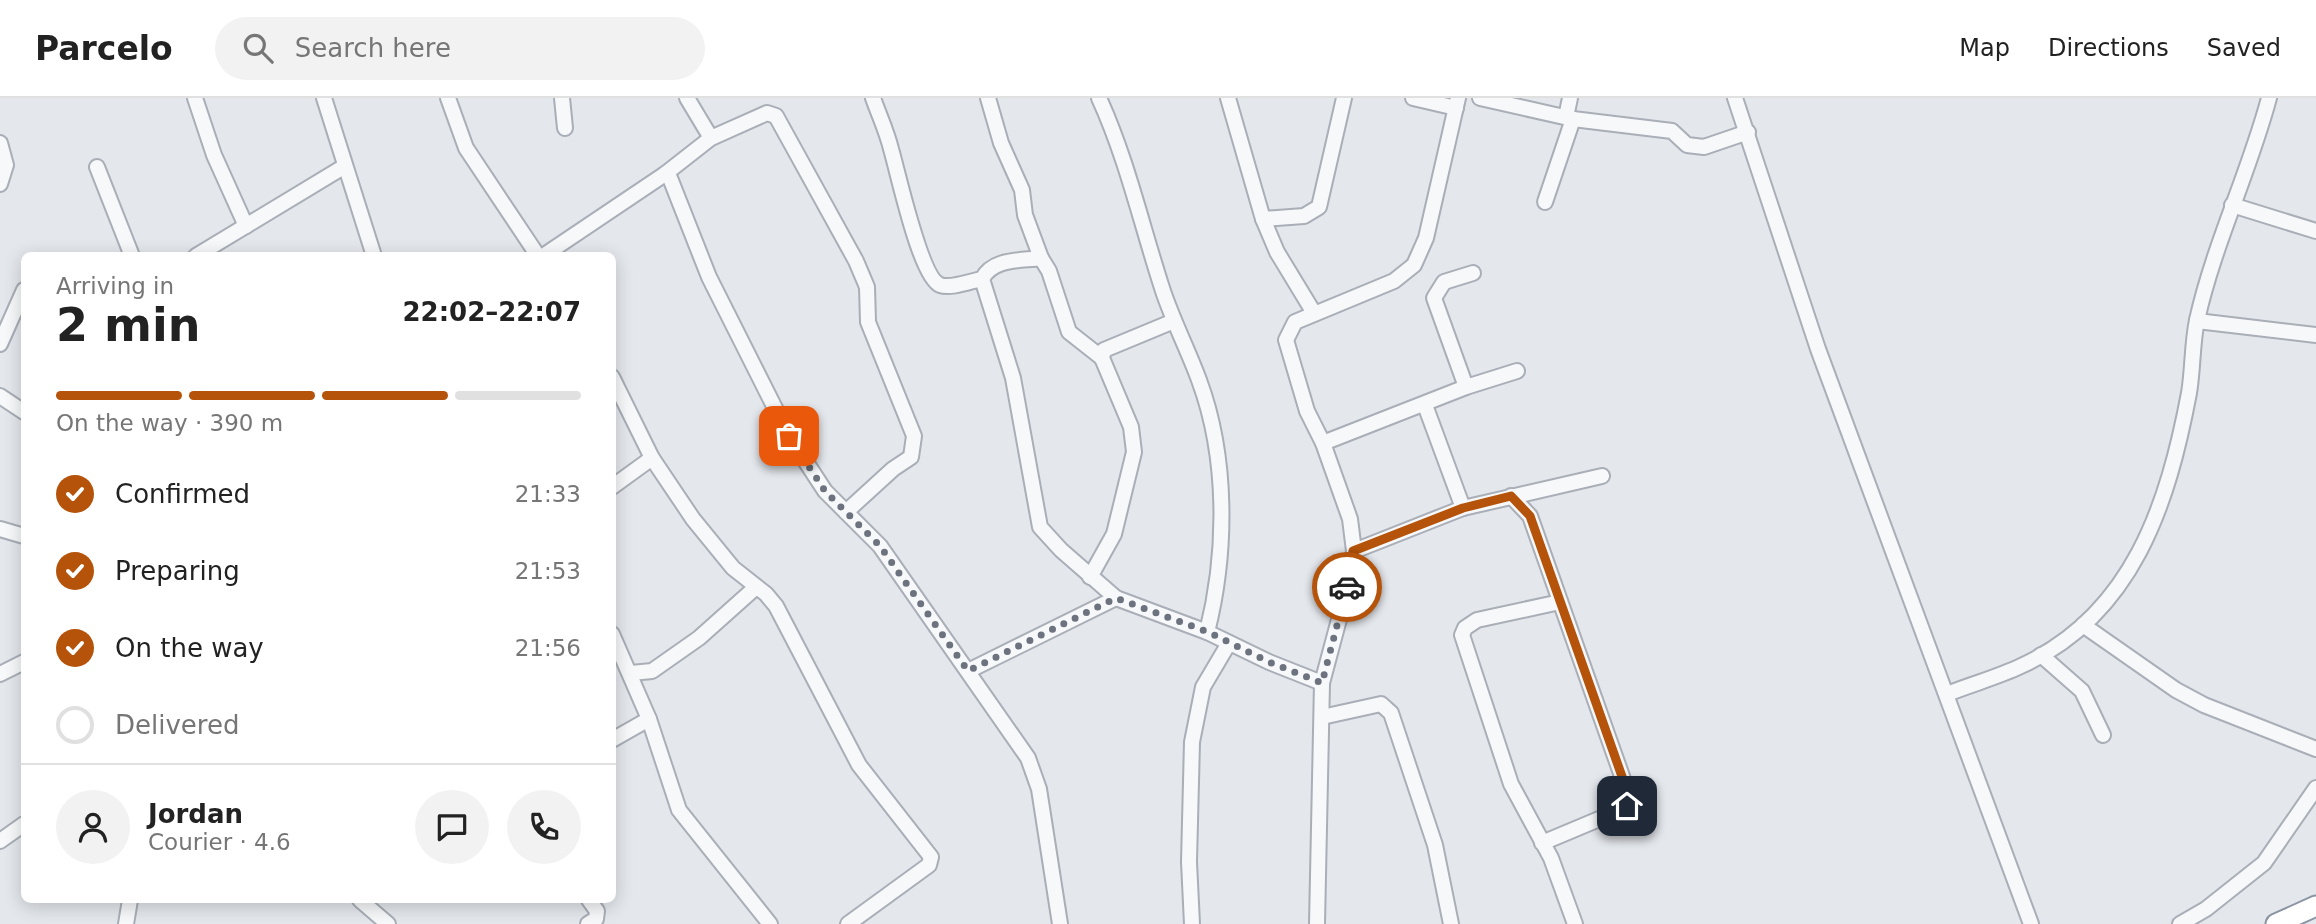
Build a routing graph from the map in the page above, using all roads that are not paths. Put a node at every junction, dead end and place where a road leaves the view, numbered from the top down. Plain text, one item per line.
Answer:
1 (195, 98) edge
2 (324, 98) edge
3 (448, 98) edge
4 (562, 98) edge
5 (687, 98) edge
6 (873, 98) edge
7 (988, 98) edge
8 (1099, 98) edge
9 (1228, 98) edge
10 (1343, 98) edge
11 (1413, 98) edge
12 (1480, 98) edge
13 (1570, 98) edge
14 (1735, 98) edge
15 (2269, 98) edge
16 (1457, 103) edge
17 (1569, 118) junction
18 (565, 128) dead end
19 (1748, 132) junction
20 (711, 138) junction
21 (0, 144) edge
22 (345, 166) junction
23 (97, 167) dead end
24 (665, 174) junction
25 (0, 184) edge
26 (1545, 202) dead end
27 (2232, 205) junction
28 (1263, 219) junction
29 (246, 226) junction
30 (2316, 230) edge
31 (130, 252) edge
32 (203, 252) edge
33 (372, 252) edge
34 (535, 252) edge
35 (550, 252) edge
36 (1041, 258) junction
37 (1472, 273) dead end
38 (982, 279) junction
39 (21, 297) edge
40 (1314, 313) junction
41 (1174, 321) junction
42 (2197, 321) junction
43 (2316, 335) edge
44 (0, 344) edge
45 (1102, 358) junction
46 (1517, 370) dead end
47 (616, 385) edge
48 (1466, 387) junction
49 (0, 396) edge
50 (1425, 405) junction
51 (21, 410) edge
52 (1323, 443) junction
53 (652, 458) junction
54 (1602, 475) dead end
55 (616, 484) edge
56 (1511, 496) junction
57 (1463, 508) junction
58 (846, 512) junction
59 (0, 529) edge
60 (21, 535) edge
61 (1353, 551) junction
62 (1090, 577) junction
63 (755, 588) junction
64 (1116, 598) junction
65 (1560, 602) junction
66 (2083, 625) junction
67 (1208, 632) junction
68 (616, 642) edge
69 (1229, 643) junction
70 (2040, 655) junction
71 (21, 664) edge
72 (968, 671) junction
73 (631, 673) junction
74 (0, 674) edge
75 (1322, 683) junction
76 (1947, 694) junction
77 (1322, 716) junction
78 (649, 719) junction
79 (2102, 735) dead end
80 (616, 738) edge
81 (2316, 749) edge
82 (2316, 788) edge
83 (21, 826) edge
84 (0, 841) edge
85 (1542, 843) junction
86 (130, 903) edge
87 (363, 903) edge
88 (591, 903) edge
89 (2316, 906) edge
90 (595, 922) edge
91 (126, 924) edge
92 (387, 924) edge
93 (770, 924) edge
94 (848, 924) edge
95 (1060, 924) edge
96 (1192, 924) edge
97 (1317, 924) edge
98 (1451, 924) edge
99 (1575, 924) edge
100 (2031, 924) edge
101 (2180, 924) edge
102 (2276, 924) edge

1 - 29 street
2 - 22 street
3 - 34 street
4 - 18 street
5 - 20 street
6 - 38 street
7 - 36 street
8 - 41 street
9 - 28 street
10 - 28 street
11 - 16 street
12 - 17 street
13 - 17 street
14 - 19 street
15 - 27 street
16 - 40 street
17 - 19 street
17 - 26 street
19 - 76 street
20 - 24 street
20 - 58 street
21 - 25 street
22 - 29 street
22 - 33 street
23 - 31 street
24 - 35 street
24 - 58 street
27 - 30 street
27 - 42 street
28 - 40 street
29 - 32 street
36 - 38 street
36 - 45 street
37 - 48 street
38 - 62 street
39 - 44 street
40 - 52 street
41 - 45 street
41 - 67 street
42 - 43 street
42 - 66 street
45 - 62 street
46 - 48 street
47 - 53 street
48 - 50 street
49 - 51 street
50 - 52 street
50 - 57 street
52 - 61 street
53 - 55 street
53 - 63 street
54 - 56 street
56 - 57 street
56 - 65 street
57 - 61 street
58 - 72 street
59 - 60 street
61 - 75 street
62 - 64 street
63 - 73 street
63 - 94 street
64 - 67 street
64 - 72 street
65 - 85 street
65 - 85 street
66 - 70 street
66 - 81 street
67 - 69 street
68 - 73 street
69 - 75 street
69 - 96 street
70 - 76 street
70 - 79 street
71 - 74 street
72 - 95 street
73 - 78 street
75 - 77 street
76 - 100 street
77 - 97 street
77 - 98 street
78 - 80 street
78 - 93 street
82 - 101 street
83 - 84 street
85 - 99 street
86 - 91 street
87 - 92 street
88 - 90 street
89 - 102 highway

